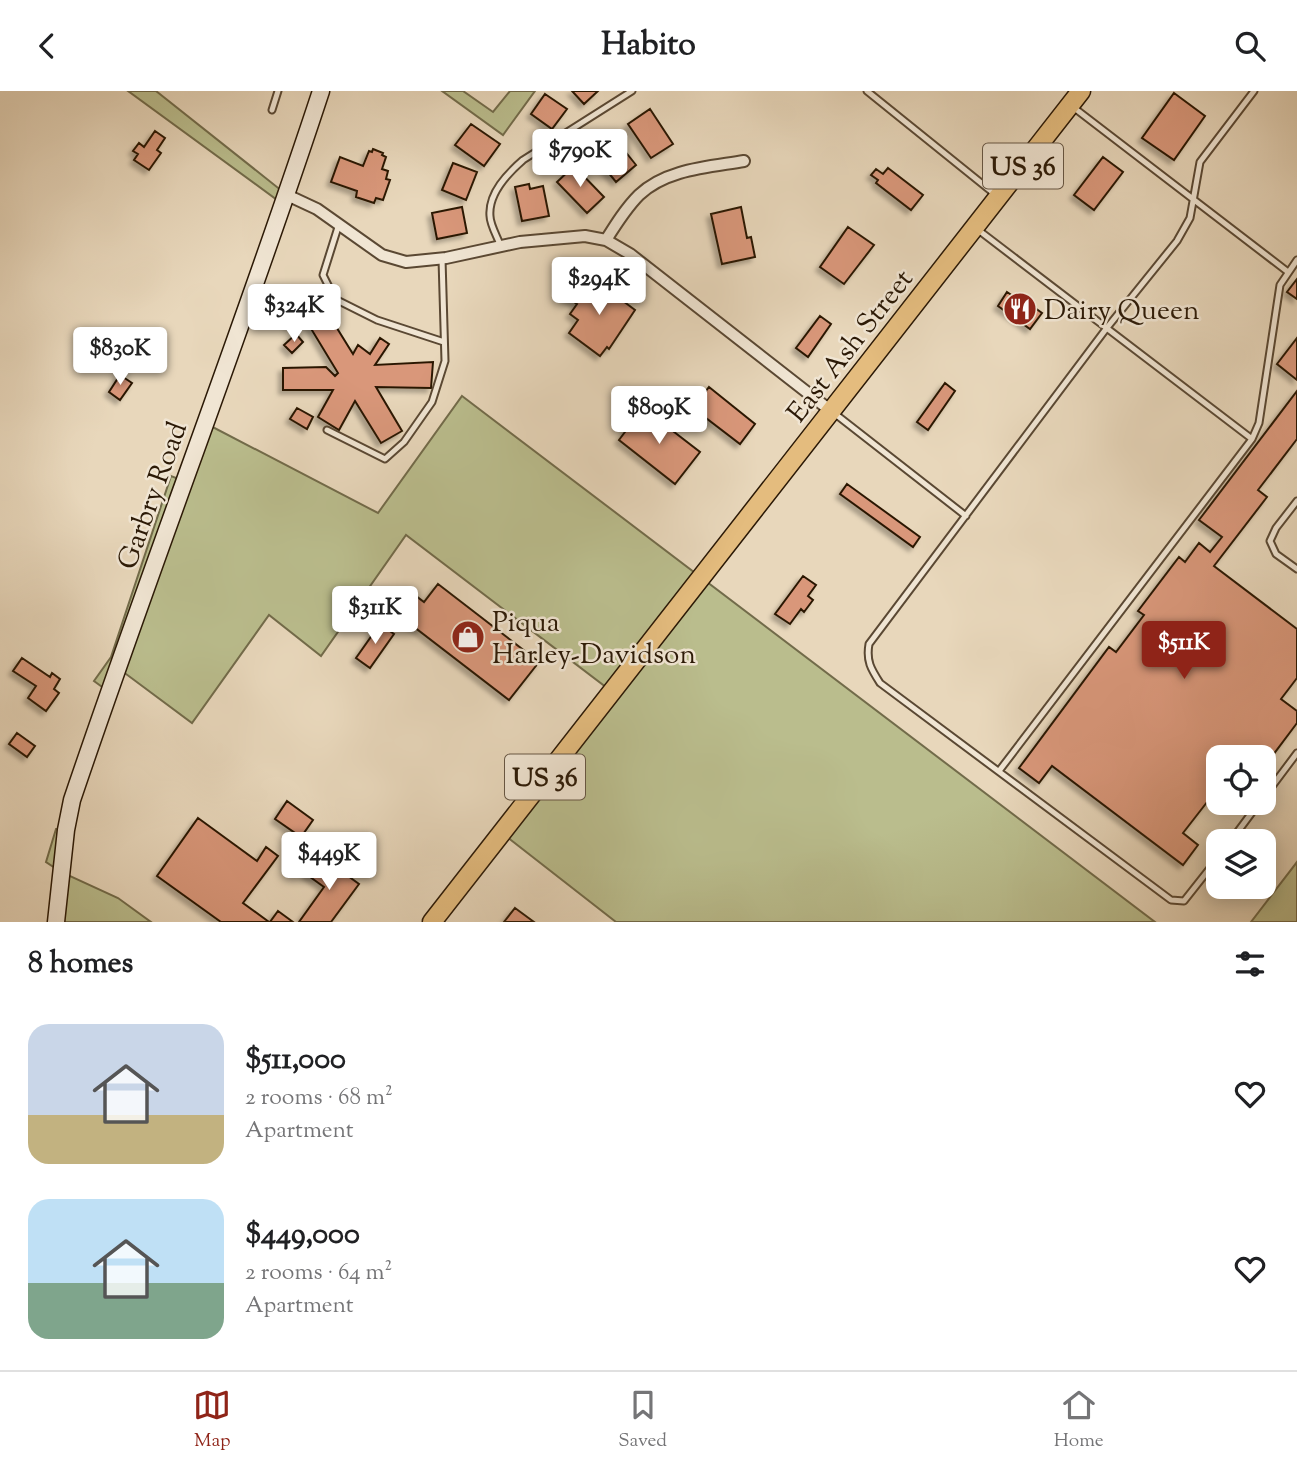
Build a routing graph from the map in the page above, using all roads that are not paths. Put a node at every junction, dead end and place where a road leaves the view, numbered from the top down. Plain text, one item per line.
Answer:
1 (278, 91) edge
2 (321, 91) edge
3 (632, 91) edge
4 (867, 91) edge
5 (1254, 91) edge
6 (1076, 98) edge
7 (272, 110) dead end
8 (744, 161) dead end
9 (287, 195) junction
10 (999, 197) junction
11 (1192, 201) junction
12 (340, 224) junction
13 (975, 227) junction
14 (607, 240) junction
15 (501, 247) junction
16 (442, 259) junction
17 (1297, 260) edge
18 (1288, 272) junction
19 (1107, 329) junction
20 (444, 342) junction
21 (831, 411) junction
22 (327, 430) dead end
23 (1252, 439) junction
24 (1297, 501) edge
25 (966, 516) junction
26 (1297, 569) edge
27 (1297, 753) edge
28 (999, 771) junction
29 (1276, 781) edge
30 (1206, 873) edge
31 (56, 922) edge
32 (432, 922) edge

1 - 7 lane
2 - 9 street, Garbry Road
3 - 15 lane
4 - 10 lane
5 - 11 lane
6 - 10 main road, East Ash Street / US 36
6 - 11 lane
8 - 14 street
9 - 12 street
9 - 31 street, Garbry Road
10 - 13 main road, East Ash Street / US 36
11 - 18 lane
11 - 19 lane
12 - 16 street
12 - 20 lane
13 - 19 lane
13 - 21 main road, East Ash Street / US 36
14 - 15 street
14 - 21 street
15 - 16 street
16 - 20 lane
17 - 18 lane
18 - 23 lane
19 - 23 lane
19 - 25 lane
20 - 22 lane
21 - 25 lane
21 - 32 main road, East Ash Street / US 36
23 - 28 lane
24 - 26 lane
25 - 28 lane
27 - 29 lane
28 - 30 lane

